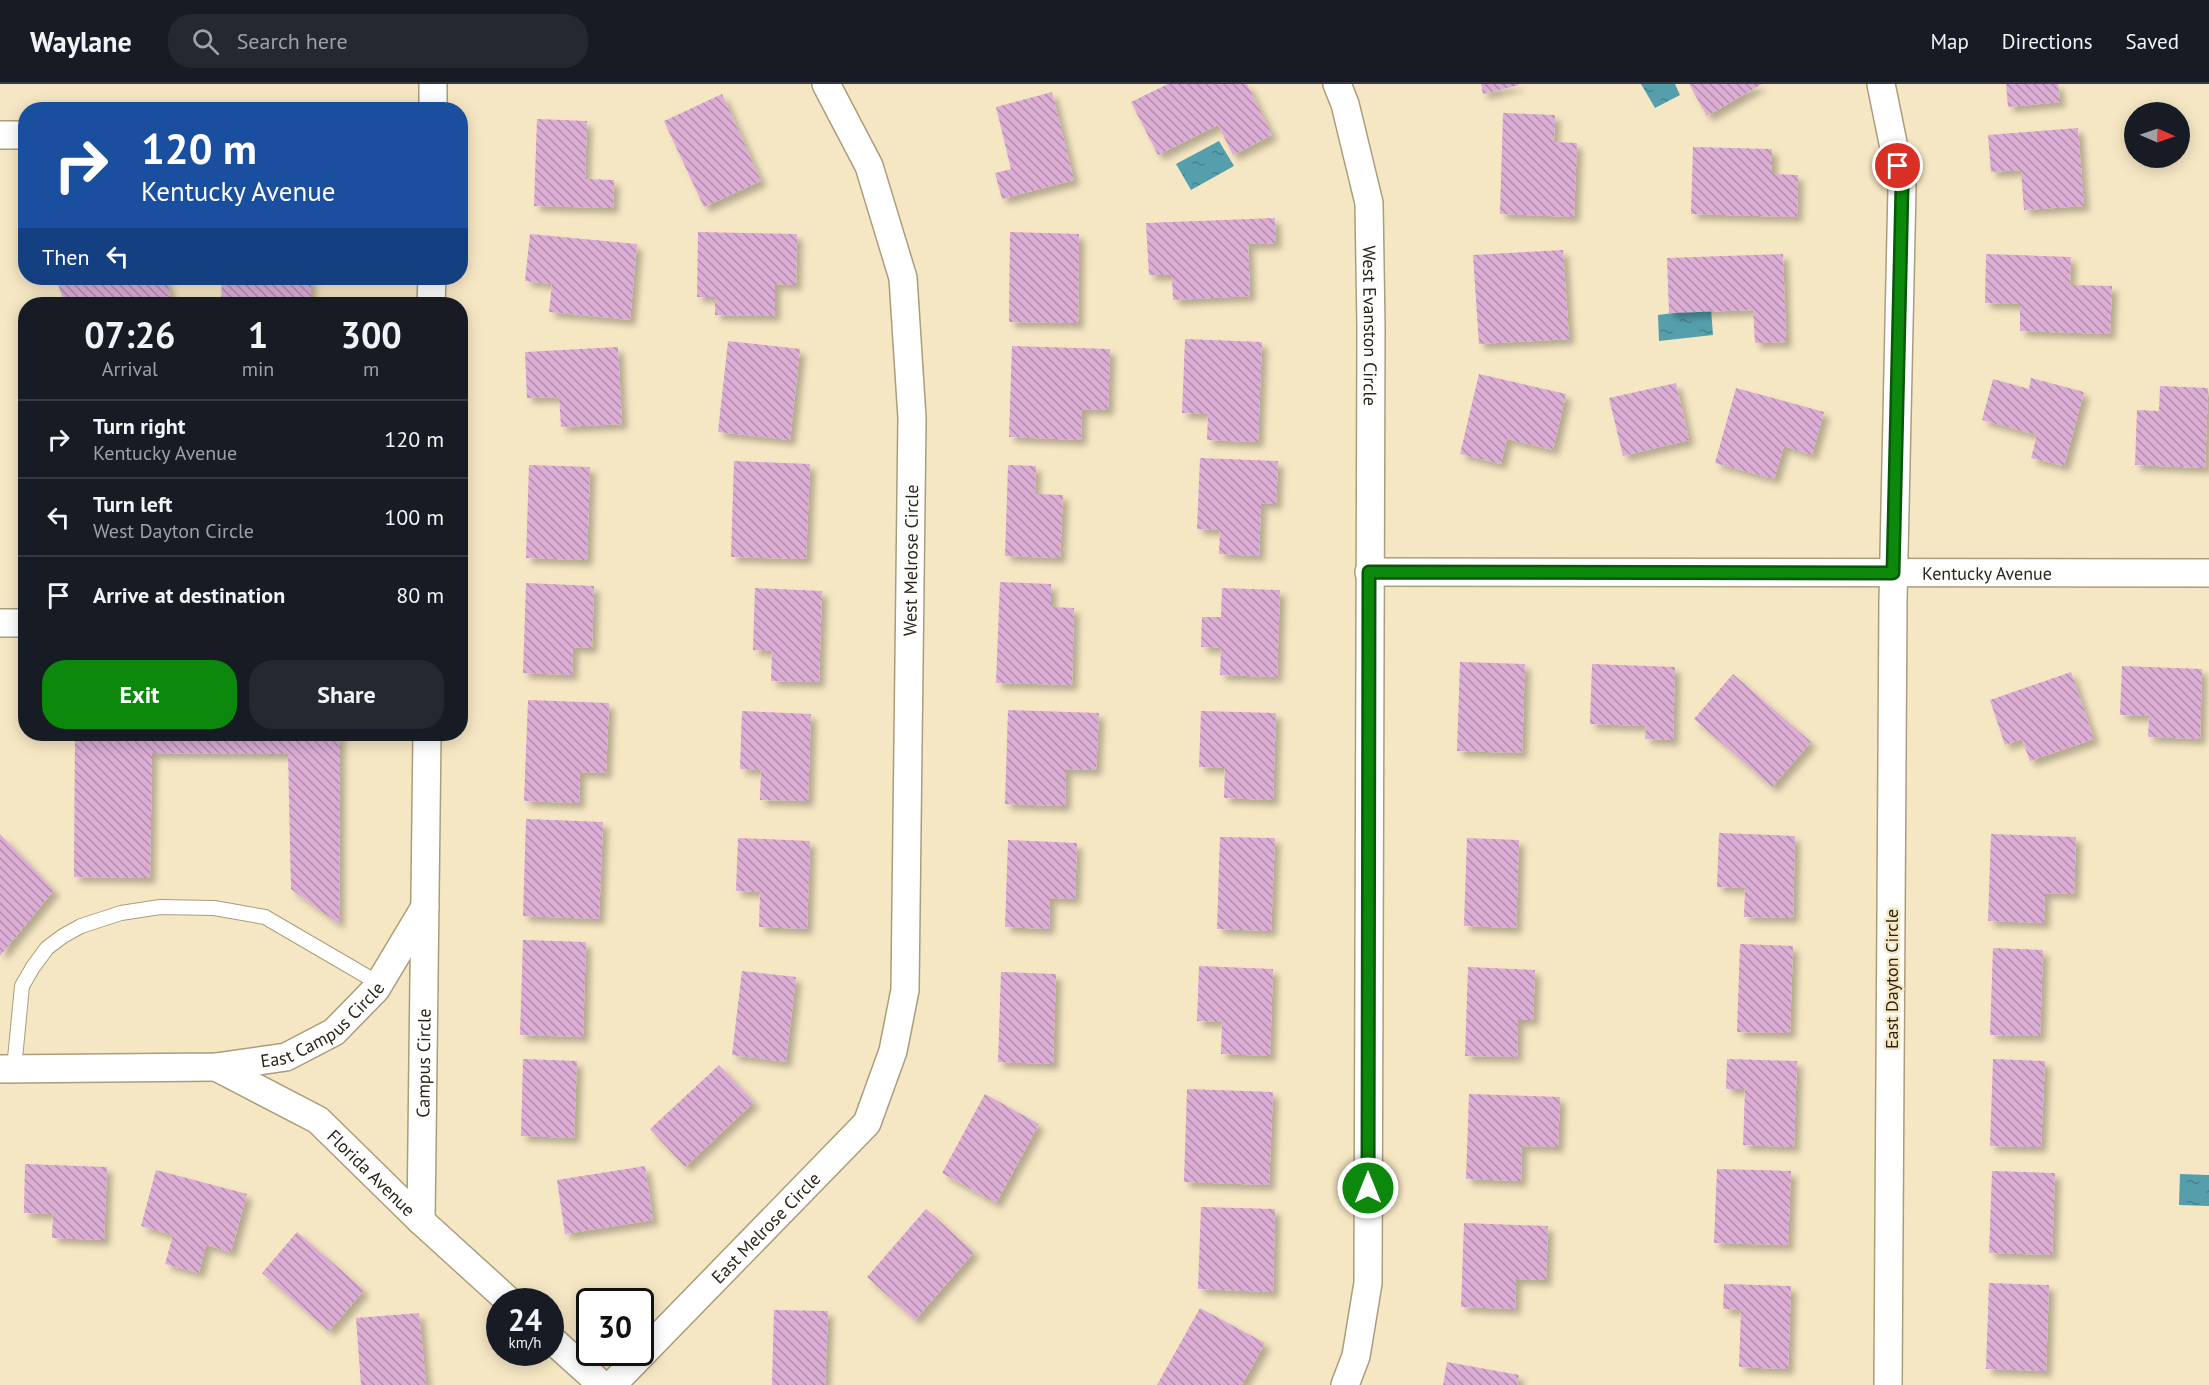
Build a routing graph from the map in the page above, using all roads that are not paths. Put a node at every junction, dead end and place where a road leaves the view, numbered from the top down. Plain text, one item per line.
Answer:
1 (433, 84) edge
2 (826, 84) edge
3 (1337, 84) edge
4 (1881, 84) edge
5 (433, 102) edge
6 (0, 135) edge
7 (18, 135) edge
8 (1369, 572) junction
9 (1893, 573) junction
10 (2209, 573) edge
11 (0, 623) edge
12 (18, 623) edge
13 (427, 741) edge
14 (425, 907) junction
15 (380, 984) junction
16 (893, 1051) joint
17 (216, 1068) junction
18 (7, 1069) edge
19 (421, 1221) junction
20 (495, 1288) edge
21 (564, 1351) edge
22 (602, 1385) edge
23 (612, 1385) edge
24 (1345, 1385) edge
25 (1888, 1385) edge

1 - 5 street
2 - 16 street, West Melrose Circle
3 - 8 street, West Evanston Circle
4 - 9 street, East Dayton Circle
6 - 7 street
8 - 9 street, Kentucky Avenue
8 - 24 street, West Evanston Circle
9 - 10 street, Kentucky Avenue
9 - 25 street, East Dayton Circle
11 - 12 street
13 - 14 street, East Campus Circle
14 - 15 street, East Campus Circle
14 - 19 street, Campus Circle
15 - 17 street, East Campus Circle
15 - 18 lane
16 - 23 street, East Melrose Circle
17 - 18 street, East Campus Circle
17 - 19 street, Florida Avenue
19 - 20 street, Florida Avenue
21 - 22 street

